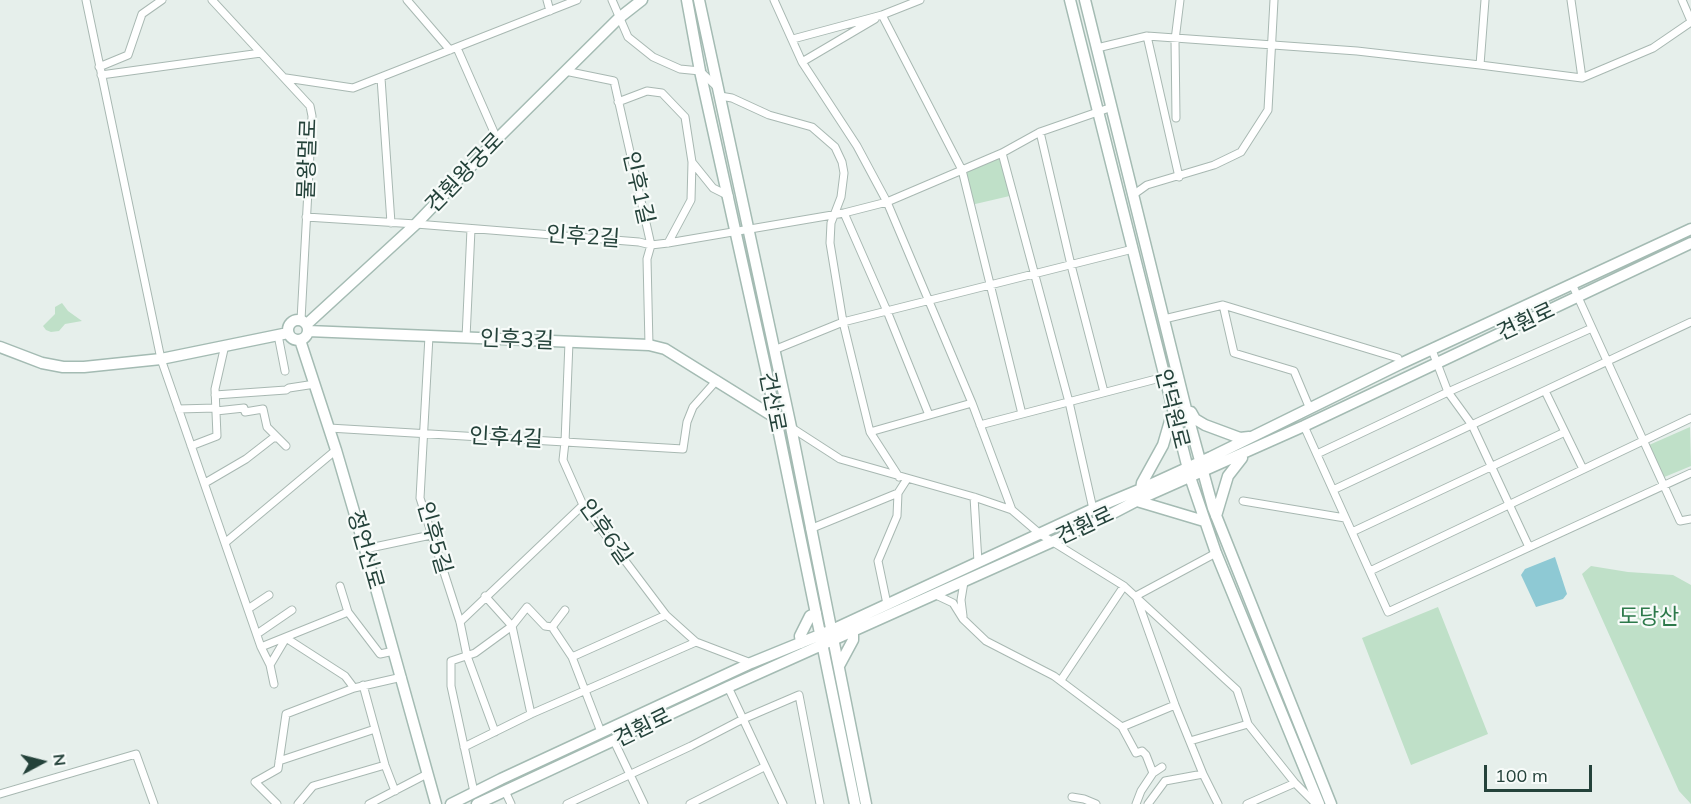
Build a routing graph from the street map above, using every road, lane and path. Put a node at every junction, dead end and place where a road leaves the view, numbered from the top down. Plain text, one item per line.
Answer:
1 (86, 0) edge
2 (162, 0) edge
3 (212, 0) edge
4 (408, 0) edge
5 (548, 0) edge
6 (577, 0) edge
7 (612, 0) edge
8 (642, 0) edge
9 (687, 0) edge
10 (699, 0) edge
11 (774, 0) edge
12 (920, 0) edge
13 (1070, 0) edge
14 (1085, 0) edge
15 (1180, 0) edge
16 (1274, 0) edge
17 (1485, 0) edge
18 (1570, 0) edge
19 (1682, 0) edge
20 (550, 11) junction
21 (882, 15) junction
22 (619, 18) junction
23 (1691, 22) edge
24 (1147, 36) junction
25 (793, 39) junction
26 (1175, 40) junction
27 (1270, 46) junction
28 (1097, 48) junction
29 (454, 49) junction
30 (261, 53) junction
31 (802, 62) junction
32 (1480, 65) junction
33 (99, 66) junction
34 (566, 71) junction
35 (700, 71) junction
36 (101, 75) junction
37 (286, 78) junction
38 (381, 78) junction
39 (1582, 78) junction
40 (719, 92) junction
41 (618, 102) junction
42 (1112, 107) junction
43 (1099, 111) junction
44 (1176, 118) dead end
45 (1040, 132) junction
46 (497, 139) junction
47 (1002, 153) junction
48 (692, 162) junction
49 (962, 170) junction
50 (1179, 177) junction
51 (1133, 195) junction
52 (729, 196) junction
53 (887, 202) junction
54 (844, 213) junction
55 (834, 215) junction
56 (306, 217) junction
57 (391, 223) junction
58 (416, 224) junction
59 (748, 228) junction
60 (471, 229) junction
61 (1691, 229) edge
62 (737, 230) junction
63 (668, 243) junction
64 (1691, 243) edge
65 (651, 245) junction
66 (1132, 249) junction
67 (1071, 265) junction
68 (1035, 274) junction
69 (1572, 284) junction
70 (990, 285) junction
71 (1578, 297) junction
72 (928, 301) junction
73 (1222, 305) junction
74 (887, 311) junction
75 (1164, 319) junction
76 (843, 322) junction
77 (1691, 322) edge
78 (305, 325) junction
79 (1592, 328) junction
80 (283, 334) junction
81 (429, 336) junction
82 (466, 338) junction
83 (300, 340) junction
84 (569, 342) junction
85 (225, 345) junction
86 (650, 345) junction
87 (0, 347) edge
88 (774, 350) junction
89 (1432, 350) junction
90 (161, 359) junction
91 (1607, 361) junction
92 (1437, 362) junction
93 (1400, 364) junction
94 (285, 371) dead end
95 (1164, 377) junction
96 (717, 380) junction
97 (315, 384) junction
98 (1545, 391) junction
99 (1104, 392) junction
100 (1448, 392) junction
101 (215, 395) junction
102 (1069, 402) junction
103 (972, 403) junction
104 (178, 409) junction
105 (1310, 409) junction
106 (216, 410) junction
107 (1187, 413) junction
108 (1022, 414) junction
109 (929, 415) junction
110 (776, 418) junction
111 (1174, 418) junction
112 (1691, 418) edge
113 (980, 425) junction
114 (1472, 425) junction
115 (1304, 426) junction
116 (790, 427) junction
117 (329, 428) junction
118 (870, 432) junction
119 (1565, 432) junction
120 (425, 434) junction
121 (1252, 437) junction
122 (278, 438) junction
123 (1644, 441) junction
124 (565, 442) junction
125 (191, 446) junction
126 (286, 446) dead end
127 (336, 450) junction
128 (1240, 454) junction
129 (1317, 454) junction
130 (1201, 466) junction
131 (1492, 467) junction
132 (1582, 469) junction
133 (1189, 472) junction
134 (1691, 473) edge
135 (903, 478) junction
136 (205, 483) junction
137 (1665, 485) junction
138 (1141, 489) junction
139 (1333, 490) junction
140 (898, 493) junction
141 (974, 497) junction
142 (1137, 501) junction
143 (1243, 501) dead end
144 (1509, 504) junction
145 (583, 506) junction
146 (1093, 509) junction
147 (1012, 510) junction
148 (1216, 516) junction
149 (1345, 518) junction
150 (1691, 519) edge
151 (1204, 521) junction
152 (810, 529) junction
153 (1352, 532) junction
154 (1040, 534) junction
155 (431, 535) junction
156 (226, 542) junction
157 (1052, 542) junction
158 (1528, 547) junction
159 (365, 549) junction
160 (1216, 553) junction
161 (978, 562) junction
162 (1370, 571) junction
163 (964, 582) junction
164 (340, 586) dead end
165 (1124, 586) junction
166 (269, 595) dead end
167 (936, 595) junction
168 (485, 596) junction
169 (1136, 596) junction
170 (958, 603) junction
171 (887, 604) junction
172 (248, 609) junction
173 (292, 610) dead end
174 (566, 610) dead end
175 (348, 612) junction
176 (816, 614) junction
177 (666, 615) junction
178 (460, 622) junction
179 (512, 626) junction
180 (552, 627) junction
181 (853, 632) junction
182 (257, 634) junction
183 (833, 635) junction
184 (286, 638) junction
185 (822, 640) junction
186 (696, 642) junction
187 (801, 643) junction
188 (261, 647) junction
189 (394, 651) junction
190 (466, 656) junction
191 (572, 657) junction
192 (751, 663) junction
193 (270, 664) junction
194 (839, 666) junction
195 (402, 677) junction
196 (1061, 680) junction
197 (274, 684) dead end
198 (363, 686) junction
199 (728, 687) junction
200 (354, 688) junction
201 (585, 691) junction
202 (1175, 705) junction
203 (531, 714) junction
204 (743, 719) junction
205 (1248, 724) junction
206 (1122, 727) junction
207 (375, 729) junction
208 (495, 732) junction
209 (602, 732) junction
210 (614, 741) junction
211 (1190, 741) junction
212 (464, 747) junction
213 (279, 761) junction
214 (385, 765) junction
215 (764, 767) junction
216 (1162, 767) dead end
217 (1153, 773) junction
218 (428, 774) junction
219 (1203, 774) junction
220 (630, 775) junction
221 (1295, 783) junction
222 (395, 791) junction
223 (505, 791) junction
224 (474, 792) junction
225 (0, 794) edge
226 (1072, 797) dead end
227 (569, 803) edge
228 (154, 804) edge
229 (277, 804) edge
230 (298, 804) edge
231 (369, 804) edge
232 (436, 804) edge
233 (451, 804) edge
234 (477, 804) edge
235 (511, 804) edge
236 (644, 804) edge
237 (690, 804) edge
238 (783, 804) edge
239 (820, 804) edge
240 (855, 804) edge
241 (866, 804) edge
242 (1096, 804) edge
243 (1136, 804) edge
244 (1148, 804) edge
245 (1218, 804) edge
246 (1247, 804) edge
247 (1317, 804) edge
248 (1331, 804) edge

1 - 33 street
2 - 33 street
3 - 30 street, 물왕멀로
4 - 29 street
5 - 20 street
6 - 20 street
7 - 22 street
8 - 22 street, 견훤왕궁로
9 - 35 street, 건산로
10 - 40 street, 건산로
11 - 25 street
12 - 21 street
13 - 43 street, 안덕원로
14 - 28 street, 안덕원로
15 - 26 street
16 - 27 street
17 - 32 street
18 - 39 street
19 - 23 street
20 - 29 street
21 - 25 street
21 - 31 street
21 - 49 street
22 - 34 street, 견훤왕궁로
22 - 35 street
23 - 39 street
24 - 26 street
24 - 28 street
24 - 50 street
25 - 31 street
26 - 27 street
26 - 44 street
27 - 32 street
27 - 50 street
28 - 42 street, 안덕원로
29 - 38 street
29 - 46 street
30 - 36 street
30 - 37 street, 물왕멀로
31 - 53 street
32 - 39 street
33 - 36 street
34 - 41 street, 인후1길
34 - 46 street, 견훤왕궁로
35 - 40 street
35 - 52 street, 건산로
36 - 90 street
37 - 38 street
37 - 56 street, 물왕멀로
38 - 57 street
40 - 55 street
40 - 59 street, 건산로
41 - 48 street
41 - 65 street, 인후1길
42 - 43 street, 인후2길
42 - 51 street, 안덕원로
43 - 45 street, 인후2길
43 - 66 street, 안덕원로
45 - 47 street, 인후2길
45 - 67 street
46 - 58 street, 견훤왕궁로
47 - 49 street, 인후2길
47 - 68 street
48 - 52 street
48 - 63 street
49 - 53 street, 인후2길
49 - 70 street
50 - 51 street
51 - 75 street, 안덕원로
52 - 62 street, 건산로
53 - 54 street, 인후2길
53 - 72 street
54 - 55 street, 인후2길
54 - 74 street
55 - 59 street, 인후2길
55 - 76 street
56 - 57 street, 인후2길
56 - 78 street, 물왕멀로
57 - 58 street, 인후2길
58 - 60 street, 인후2길
58 - 78 street, 견훤왕궁로
59 - 62 street, 인후2길
59 - 88 street, 건산로
60 - 65 street, 인후2길
60 - 82 street
61 - 69 street, 견훤로
62 - 63 street, 인후2길
62 - 110 street, 건산로
63 - 65 street, 인후2길
64 - 71 street, 견훤로
65 - 86 street, 인후1길
66 - 67 street
66 - 95 street, 안덕원로
67 - 68 street
67 - 99 street
68 - 70 street
68 - 102 street
69 - 71 street
69 - 89 street, 견훤로
70 - 72 street
70 - 108 street
71 - 79 street
71 - 92 street, 견훤로
72 - 74 street
72 - 103 street
73 - 75 street
73 - 93 street
73 - 105 street
74 - 76 street
74 - 109 street
75 - 107 street, 안덕원로
76 - 88 street
76 - 118 street
77 - 91 street
78 - 80 street
78 - 81 street, 인후3길
78 - 83 street
79 - 91 street
79 - 100 street
80 - 83 street
80 - 85 street
80 - 94 street
81 - 82 street, 인후3길
81 - 120 street, 인후5길
82 - 84 street, 인후3길
83 - 97 street, 정언신로
84 - 86 street, 인후3길
84 - 124 street, 인후6길
85 - 90 street
85 - 101 street
86 - 96 street, 인후3길
87 - 90 street
88 - 116 street, 건산로
89 - 92 street
89 - 93 street, 견훤로
90 - 104 street
91 - 98 street
91 - 123 street
92 - 100 street
92 - 115 street, 견훤로
93 - 105 street, 견훤로
95 - 99 street
95 - 111 street, 안덕원로
96 - 110 street, 인후3길
96 - 124 street, 인후4길
97 - 101 street
97 - 117 street, 정언신로
98 - 114 street
98 - 119 street
99 - 102 street
100 - 114 street
100 - 129 street
101 - 106 street
102 - 108 street
102 - 146 street
103 - 109 street
103 - 113 street
104 - 106 street
104 - 125 street
105 - 121 street, 견훤로
106 - 122 street
106 - 125 street
107 - 121 street
107 - 130 street, 안덕원로
108 - 113 street
109 - 118 street
110 - 116 street, 인후3길
110 - 176 street, 건산로
111 - 133 street, 안덕원로
111 - 138 street
112 - 123 street
113 - 147 street
114 - 131 street
114 - 139 street
115 - 128 street, 견훤로
115 - 129 street
116 - 135 street
116 - 152 street, 건산로
117 - 120 street, 인후4길
117 - 127 street, 정언신로
118 - 135 street
119 - 131 street
119 - 132 street
120 - 124 street, 인후4길
120 - 155 street, 인후5길
121 - 130 street, 견훤로
122 - 126 street
122 - 136 street
123 - 132 street
123 - 137 street
124 - 145 street, 인후6길
125 - 136 street
127 - 156 street
127 - 159 street, 정언신로
128 - 130 street, 견훤로
128 - 148 street
129 - 139 street
130 - 133 street, 견훤로
130 - 148 street, 안덕원로
131 - 144 street
131 - 153 street
132 - 144 street
133 - 138 street, 견훤로
133 - 142 street, 견훤로
133 - 151 street, 안덕원로
134 - 137 street
135 - 140 street
135 - 141 street
136 - 156 street
137 - 150 street
137 - 158 street
138 - 146 street, 견훤로
139 - 149 street
140 - 152 street
140 - 171 street
141 - 147 street
141 - 161 street
142 - 151 street
142 - 157 street, 견훤로
143 - 149 street
144 - 158 street
144 - 162 street
145 - 168 street
145 - 177 street, 인후6길
146 - 154 street, 견훤로
147 - 154 street
148 - 248 street, 안덕원로
149 - 153 street
151 - 160 street, 안덕원로
152 - 183 street, 건산로
153 - 162 street
154 - 157 street
154 - 161 street, 견훤로
155 - 159 street
155 - 178 street, 인후5길
156 - 172 street
157 - 163 street, 견훤로
157 - 165 street
158 - 162 street
159 - 189 street, 정언신로
160 - 169 street
160 - 247 street, 안덕원로
161 - 171 street, 견훤로
163 - 167 street, 견훤로
163 - 170 street
164 - 175 street, 정언신로
165 - 169 street
165 - 196 street
166 - 172 street
167 - 170 street
167 - 181 street, 견훤로
168 - 178 street
168 - 179 street
169 - 202 street
169 - 205 street
170 - 196 street
171 - 183 street, 견훤로
172 - 182 street
173 - 182 street
174 - 180 street
175 - 184 street
175 - 189 street, 정언신로
176 - 185 street, 건산로
176 - 187 street
177 - 186 street, 인후6길
177 - 191 street
178 - 190 street, 인후5길
179 - 180 street
179 - 190 street
179 - 203 street
180 - 191 street
181 - 183 street, 견훤로
181 - 194 street
182 - 188 street
183 - 185 street, 견훤로
183 - 194 street, 건산로
184 - 188 street
184 - 193 street
184 - 200 street
185 - 187 street, 견훤로
185 - 199 street, 견훤로
185 - 240 street, 건산로
186 - 192 street, 인후6길
186 - 201 street
187 - 192 street, 견훤로
188 - 193 street
189 - 195 street, 정언신로
190 - 208 street, 인후5길
190 - 212 street
191 - 201 street
192 - 209 street, 견훤로
193 - 197 street
194 - 241 street, 건산로
195 - 198 street
195 - 218 street, 정언신로
196 - 206 street
198 - 200 street
198 - 207 street
199 - 204 street
199 - 210 street, 견훤로
200 - 213 street
201 - 203 street
201 - 209 street
202 - 206 street
202 - 211 street
203 - 208 street
204 - 215 street
204 - 220 street
204 - 239 street
205 - 211 street
205 - 221 street
206 - 217 street
207 - 213 street
207 - 214 street
208 - 212 street
209 - 224 street, 견훤로
210 - 220 street
210 - 223 street, 견훤로
211 - 219 street
212 - 224 street
213 - 229 street
214 - 222 street
214 - 230 street
215 - 237 street
215 - 238 street
216 - 217 street
217 - 243 street
218 - 222 street
218 - 232 street, 정언신로
219 - 244 street
219 - 245 street
220 - 227 street
220 - 236 street
221 - 246 street
221 - 247 street
222 - 231 street
223 - 234 street, 견훤로
223 - 235 street
224 - 233 street, 견훤로
225 - 228 street
226 - 242 street

